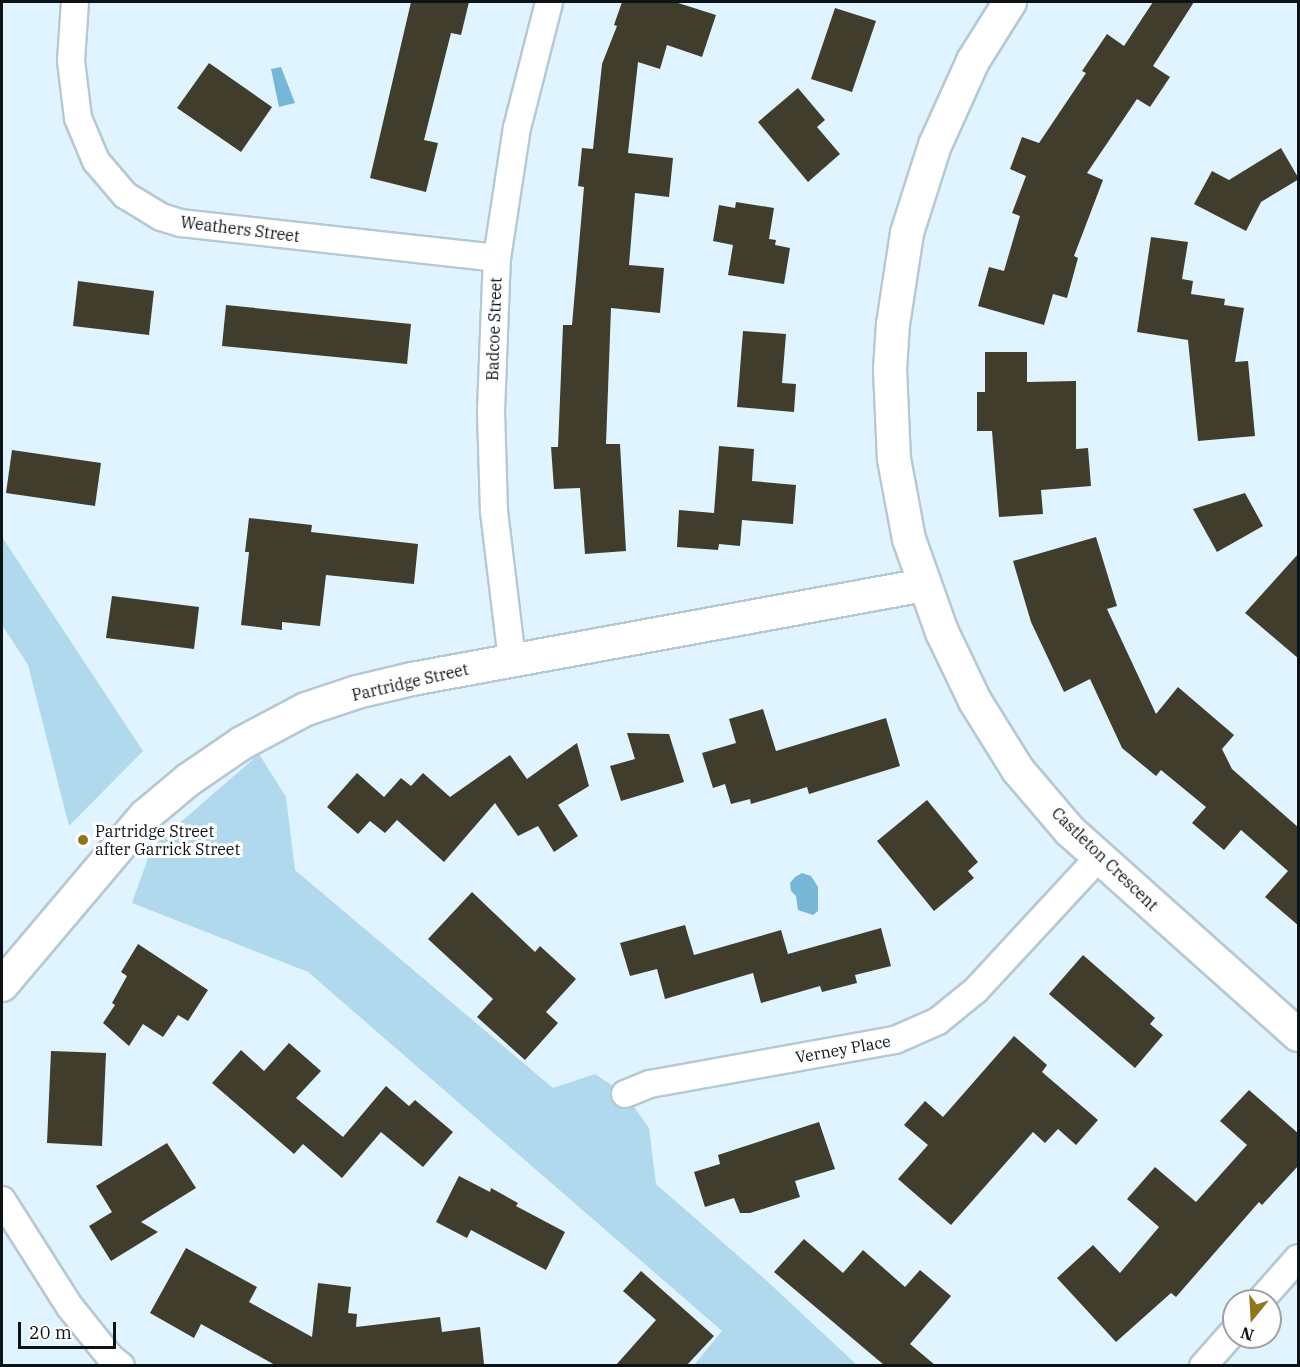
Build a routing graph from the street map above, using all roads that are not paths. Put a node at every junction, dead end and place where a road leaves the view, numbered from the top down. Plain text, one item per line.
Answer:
1 (75, 2) edge
2 (549, 2) edge
3 (1010, 2) edge
4 (497, 258) junction
5 (924, 585) junction
6 (512, 660) junction
7 (1099, 857) junction
8 (2, 985) edge
9 (1299, 1035) edge
10 (625, 1094) dead end
11 (2, 1200) edge
12 (1299, 1258) edge
13 (1271, 1289) edge
14 (1222, 1344) edge
15 (121, 1365) edge
16 (1203, 1365) edge

1 - 4 street, Weathers Street
2 - 4 street, Badcoe Street
3 - 5 street, Castleton Crescent
4 - 6 street, Badcoe Street
5 - 6 street, Partridge Street
5 - 7 street, Castleton Crescent
6 - 8 street, Partridge Street
7 - 9 street, Castleton Crescent
7 - 10 street, Verney Place
11 - 15 street
12 - 13 street
14 - 16 street

